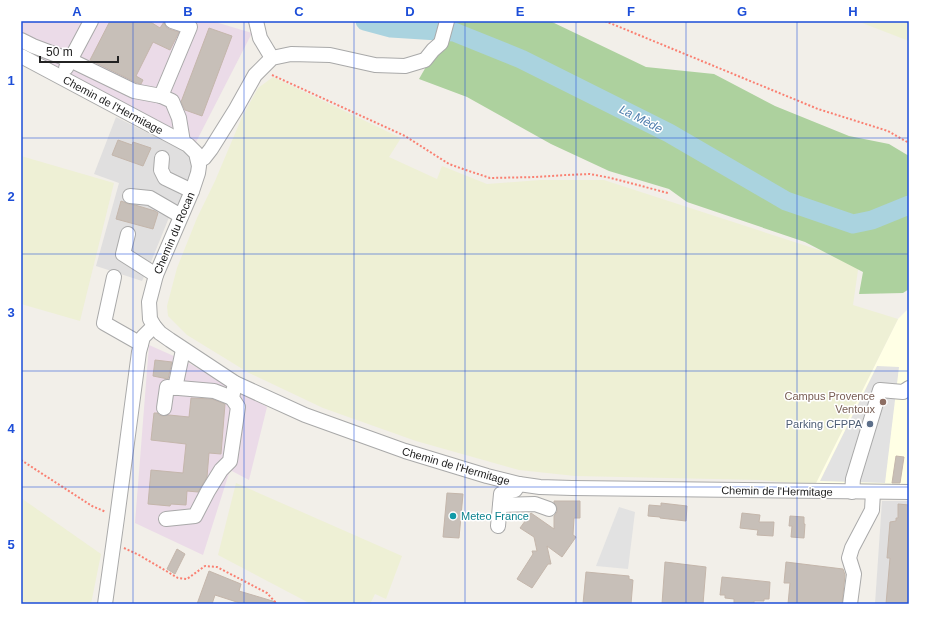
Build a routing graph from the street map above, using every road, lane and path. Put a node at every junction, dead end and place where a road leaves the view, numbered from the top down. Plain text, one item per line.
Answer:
1 (91, 21) edge
2 (172, 21) edge
3 (256, 21) edge
4 (447, 21) edge
5 (605, 21) edge
6 (21, 40) edge
7 (21, 56) edge
8 (272, 58) junction
9 (70, 60) junction
10 (259, 71) junction
11 (61, 77) junction
12 (161, 96) junction
13 (183, 142) junction
14 (909, 143) edge
15 (162, 158) dead end
16 (199, 161) junction
17 (192, 191) junction
18 (668, 194) dead end
19 (130, 196) dead end
20 (181, 216) junction
21 (128, 234) dead end
22 (156, 275) junction
23 (114, 276) dead end
24 (154, 326) junction
25 (141, 344) junction
26 (183, 350) junction
27 (236, 383) junction
28 (175, 388) junction
29 (909, 388) edge
30 (232, 398) junction
31 (164, 408) dead end
32 (21, 460) edge
33 (519, 484) junction
34 (852, 492) junction
35 (873, 492) junction
36 (909, 492) edge
37 (500, 505) junction
38 (549, 509) dead end
39 (118, 518) junction
40 (166, 519) dead end
41 (498, 526) dead end
42 (114, 544) junction
43 (105, 604) edge
44 (277, 604) edge
45 (850, 604) edge

1 - 9 street
2 - 12 street
3 - 8 street
4 - 8 street
5 - 14 path
6 - 9 street
7 - 11 street, Chemin de l'Hermitage
8 - 10 street
9 - 11 street
9 - 12 street
10 - 16 street
10 - 18 path
11 - 13 street, Chemin de l'Hermitage
12 - 13 street
13 - 16 street, Chemin de l'Hermitage
15 - 17 street
16 - 17 street, Chemin du Rocan
17 - 20 street, Chemin du Rocan
19 - 20 street
20 - 22 street, Chemin du Rocan
21 - 22 street
22 - 24 street, Chemin du Rocan
23 - 25 street
24 - 25 street
24 - 26 street, Chemin de l'Hermitage
25 - 39 street
26 - 27 street, Chemin de l'Hermitage
26 - 28 street
27 - 30 street
27 - 33 street, Chemin de l'Hermitage
28 - 30 street
28 - 31 street
29 - 34 street
30 - 40 street
32 - 39 path
33 - 34 street, Chemin de l'Hermitage
33 - 37 street
34 - 35 street, Chemin de l'Hermitage
35 - 36 street, Chemin de l'Hermitage
35 - 45 street
37 - 38 street
37 - 41 street
39 - 42 street
42 - 43 street
42 - 44 path

